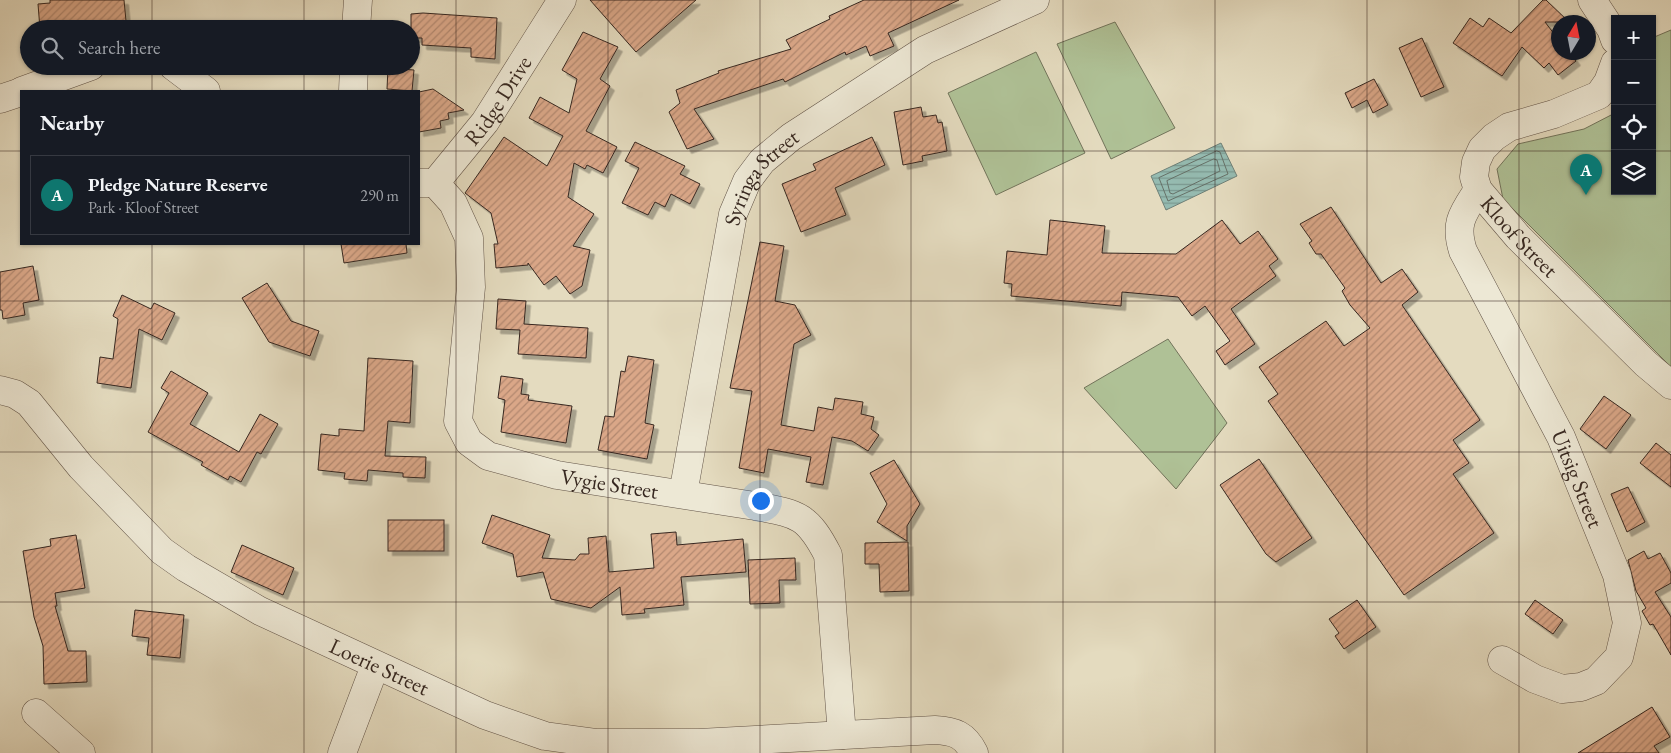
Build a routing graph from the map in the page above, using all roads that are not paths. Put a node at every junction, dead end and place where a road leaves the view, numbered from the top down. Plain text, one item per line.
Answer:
1 (358, 0) edge
2 (562, 0) edge
3 (1035, 0) edge
4 (1592, 0) edge
5 (357, 20) edge
6 (1611, 29) edge
7 (1611, 74) edge
8 (66, 75) edge
9 (185, 75) edge
10 (354, 75) edge
11 (25, 90) edge
12 (205, 90) edge
13 (353, 90) edge
14 (20, 92) edge
15 (0, 99) edge
16 (427, 183) edge
17 (1478, 190) junction
18 (1671, 385) edge
19 (0, 390) edge
20 (683, 494) junction
21 (1502, 660) dead end
22 (375, 666) junction
23 (36, 713) dead end
24 (842, 735) junction
25 (81, 753) edge
26 (342, 753) edge
27 (974, 753) edge

1 - 5 street
2 - 16 street, Ridge Drive
3 - 20 street, Syringa Street
4 - 6 street
7 - 17 street, Kloof Street
8 - 11 street
9 - 12 street
10 - 13 street
14 - 15 street
16 - 20 street, Vygie Street
17 - 18 street, Kloof Street
17 - 21 street, Uitsig Street
19 - 22 street, Loerie Street
20 - 24 street, Vygie Street
22 - 24 street, Loerie Street
22 - 26 street
23 - 25 street
24 - 27 street, Loerie Street

